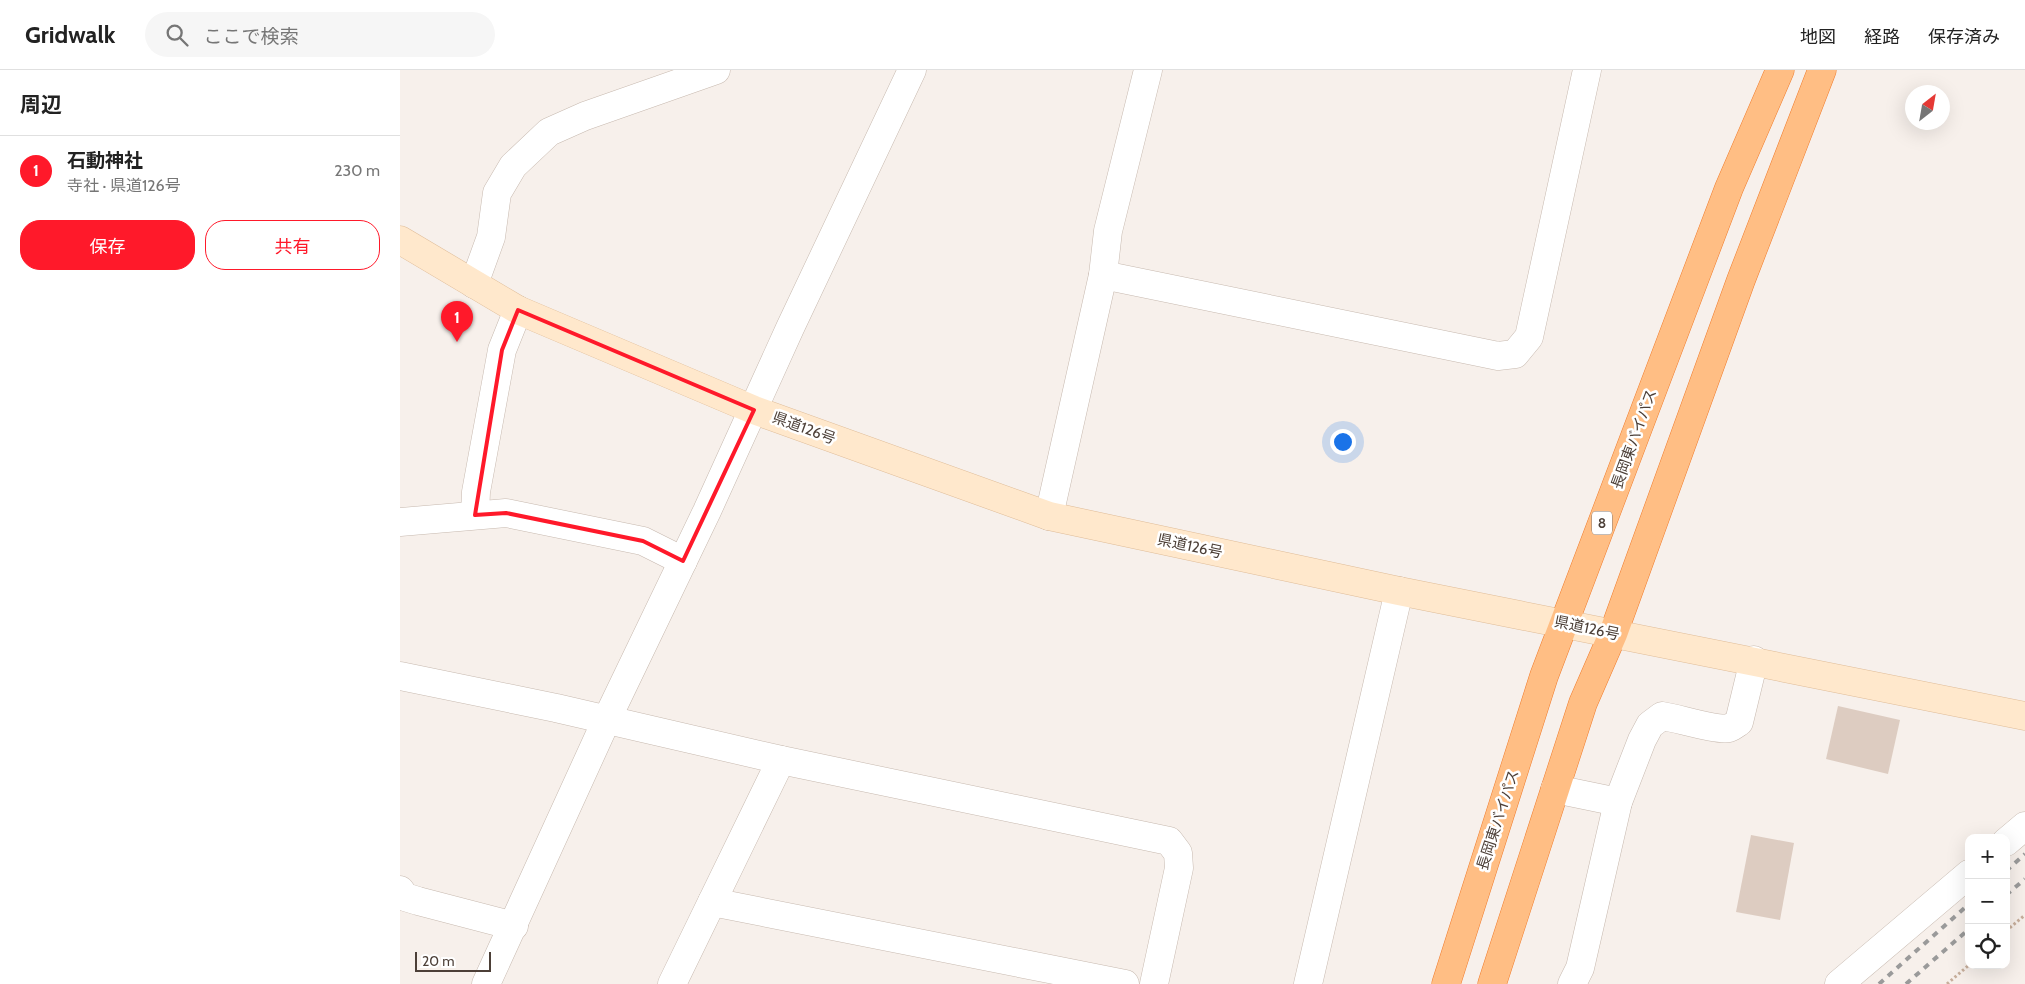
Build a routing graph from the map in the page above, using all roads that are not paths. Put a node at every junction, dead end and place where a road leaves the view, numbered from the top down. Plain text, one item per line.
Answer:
1 (716, 70) edge
2 (912, 70) edge
3 (1148, 70) edge
4 (1587, 70) edge
5 (1780, 70) edge
6 (1822, 70) edge
7 (400, 240) edge
8 (1102, 275) junction
9 (474, 284) junction
10 (518, 310) junction
11 (754, 410) junction
12 (475, 515) junction
13 (1049, 516) junction
14 (400, 522) edge
15 (683, 561) junction
16 (1399, 590) junction
17 (1565, 623) junction
18 (1613, 634) junction
19 (1754, 660) junction
20 (400, 676) edge
21 (2025, 716) edge
22 (606, 720) junction
23 (781, 760) junction
24 (1555, 789) junction
25 (1618, 802) junction
26 (2025, 826) edge
27 (2010, 839) edge
28 (1965, 877) edge
29 (400, 890) edge
30 (712, 902) junction
31 (514, 926) junction
32 (486, 984) edge
33 (672, 984) edge
34 (1125, 984) edge
35 (1154, 984) edge
36 (1308, 984) edge
37 (1446, 984) edge
38 (1492, 984) edge
39 (1572, 984) edge
40 (1839, 984) edge

1 - 9 street
2 - 11 street
3 - 8 street
4 - 8 street
5 - 17 highway, 長岡東バイパス / 8
6 - 18 highway
7 - 9 main road, 県道126号
8 - 13 street
9 - 10 main road, 県道126号
10 - 11 main road, 県道126号
10 - 12 street
11 - 13 main road, 県道126号
11 - 15 street
12 - 14 street
12 - 15 street
13 - 16 main road, 県道126号
15 - 22 street
16 - 17 main road, 県道126号
16 - 36 street
17 - 18 main road, 県道126号
17 - 37 highway, 長岡東バイパス / 8
18 - 19 main road, 県道126号
18 - 24 highway
19 - 21 main road, 県道126号
19 - 25 street
20 - 22 street
22 - 23 street
22 - 31 street
23 - 30 street
23 - 35 street
24 - 25 street
24 - 38 highway
25 - 39 street
26 - 27 street
28 - 40 street
29 - 31 street
30 - 33 street
30 - 34 street
31 - 32 street

